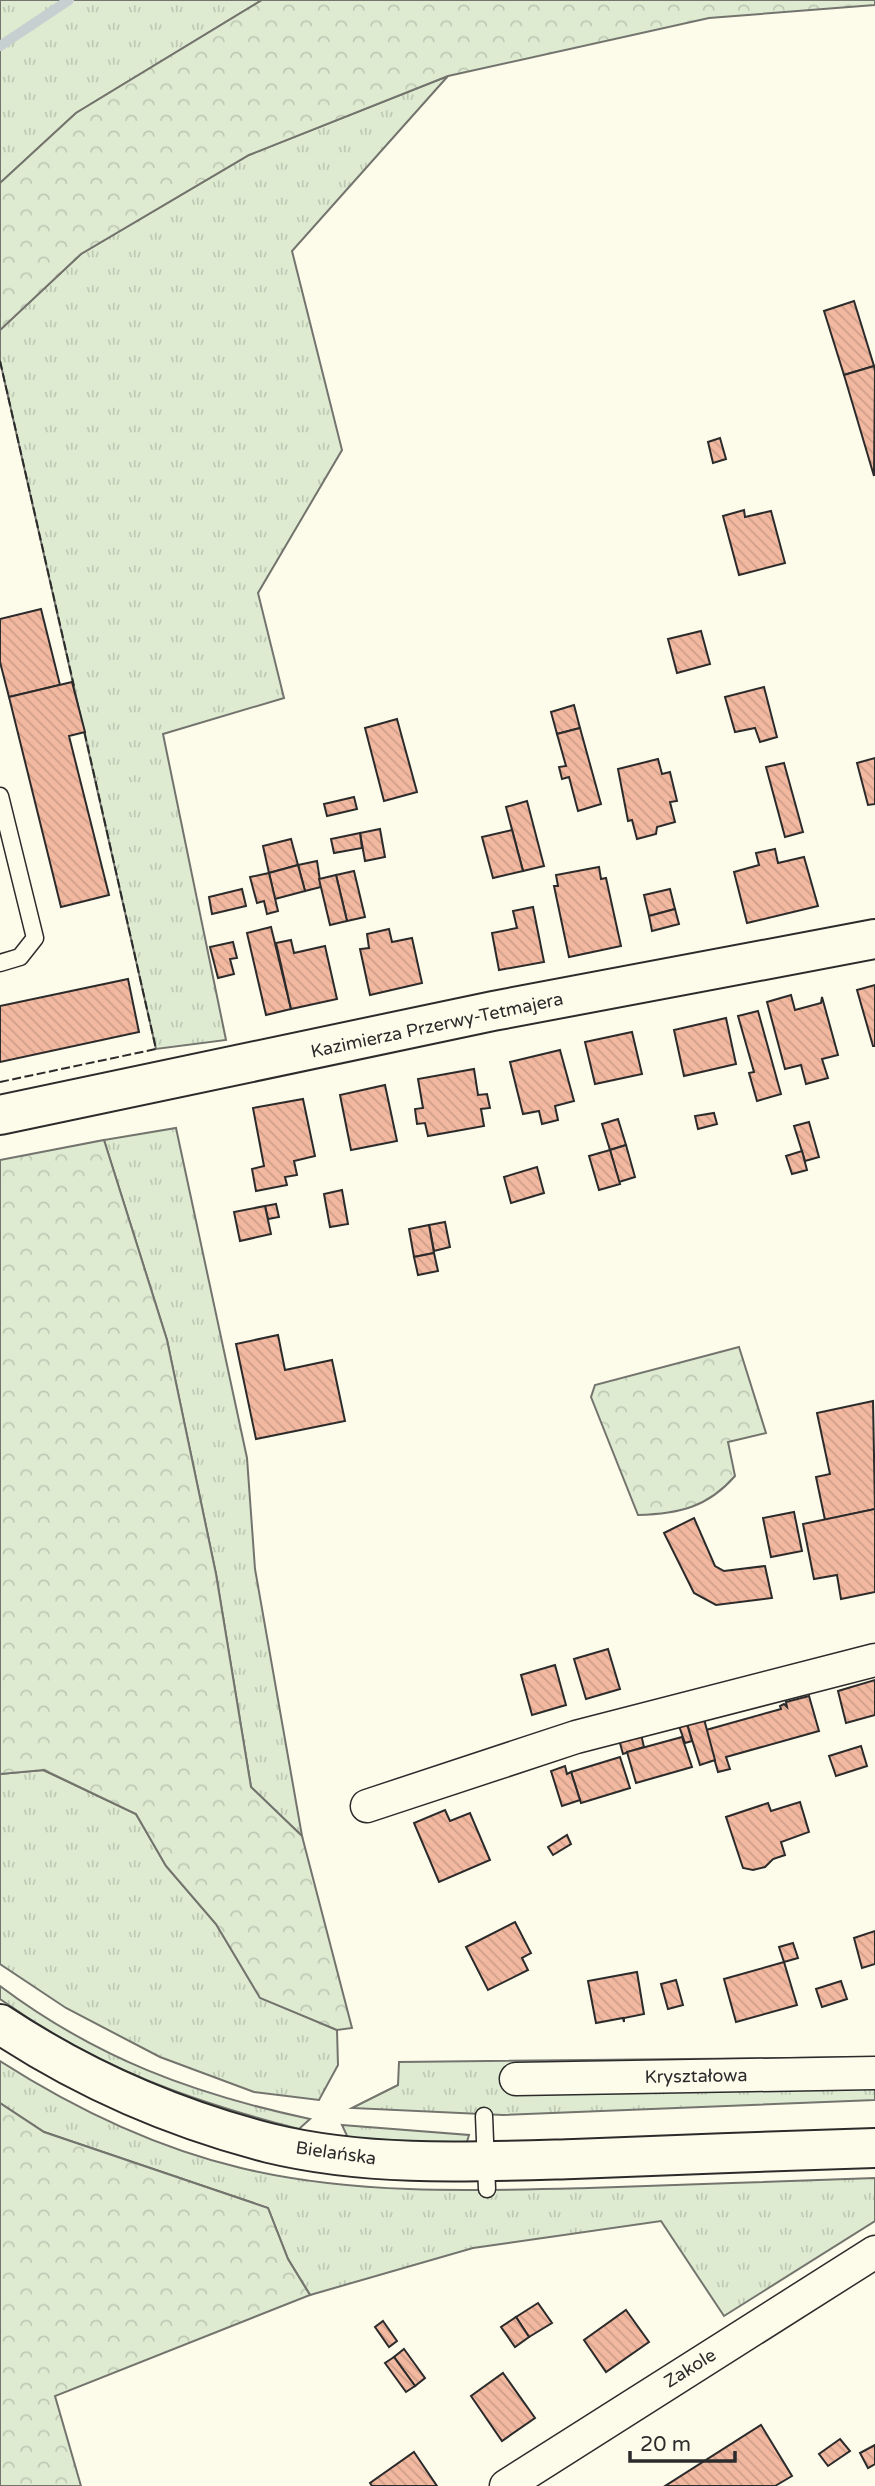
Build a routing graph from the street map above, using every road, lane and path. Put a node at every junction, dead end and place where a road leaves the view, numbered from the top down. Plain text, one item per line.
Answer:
1 (0, 796) edge
2 (875, 939) edge
3 (0, 963) edge
4 (0, 1115) edge
5 (875, 1660) edge
6 (367, 1806) dead end
7 (0, 2024) edge
8 (875, 2073) edge
9 (516, 2079) dead end
10 (484, 2116) dead end
11 (875, 2148) edge
12 (486, 2175) junction
13 (875, 2252) edge
14 (506, 2486) edge

1 - 3 lane
2 - 4 street, Kazimierza Przerwy-Tetmajera
5 - 6 street
7 - 12 street, Bielańska
8 - 9 street, Kryształowa
10 - 12 lane
11 - 12 street, Bielańska
13 - 14 street, Zakole

